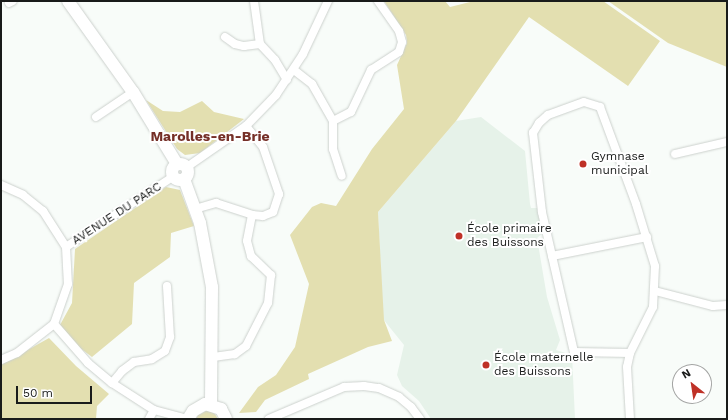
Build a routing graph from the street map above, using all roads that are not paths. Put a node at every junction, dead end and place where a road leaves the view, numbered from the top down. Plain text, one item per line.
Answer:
1 (68, 1) edge
2 (254, 1) edge
3 (328, 1) edge
4 (378, 1) edge
5 (225, 37) dead end
6 (260, 44) junction
7 (294, 70) junction
8 (287, 80) junction
9 (133, 92) junction
10 (96, 117) dead end
11 (333, 121) junction
12 (246, 126) junction
13 (727, 142) edge
14 (675, 154) dead end
15 (181, 172) junction
16 (342, 176) dead end
17 (1, 185) edge
18 (195, 209) junction
19 (252, 215) junction
20 (647, 237) junction
21 (66, 247) junction
22 (552, 256) junction
23 (167, 286) dead end
24 (655, 291) junction
25 (727, 305) edge
26 (54, 324) junction
27 (630, 353) junction
28 (213, 357) junction
29 (1, 360) edge
30 (112, 383) junction
31 (211, 405) junction
32 (154, 410) junction
33 (149, 419) edge
34 (188, 419) edge
35 (226, 419) edge
36 (269, 419) edge
37 (420, 419) edge
38 (630, 419) edge

1 - 9 street
2 - 6 street
3 - 7 street, AVENUE DU PARC
4 - 11 street
5 - 6 street
6 - 8 street
7 - 8 street, AVENUE DU PARC
7 - 11 street
8 - 12 street, AVENUE DU PARC
9 - 10 street
9 - 15 street
11 - 16 street
12 - 15 street, AVENUE DU PARC
12 - 19 street
13 - 14 street
15 - 18 street
15 - 21 street, AVENUE DU PARC
17 - 21 street
18 - 19 street
18 - 28 street
19 - 28 street
20 - 22 street
20 - 22 street
20 - 24 street
21 - 26 street, AVENUE DU PARC
22 - 27 street
23 - 30 street
24 - 25 street
24 - 27 street
26 - 29 street
26 - 30 street
27 - 38 street
28 - 31 street
30 - 32 street
31 - 34 street
31 - 35 street
32 - 33 street
32 - 34 street
36 - 37 street

